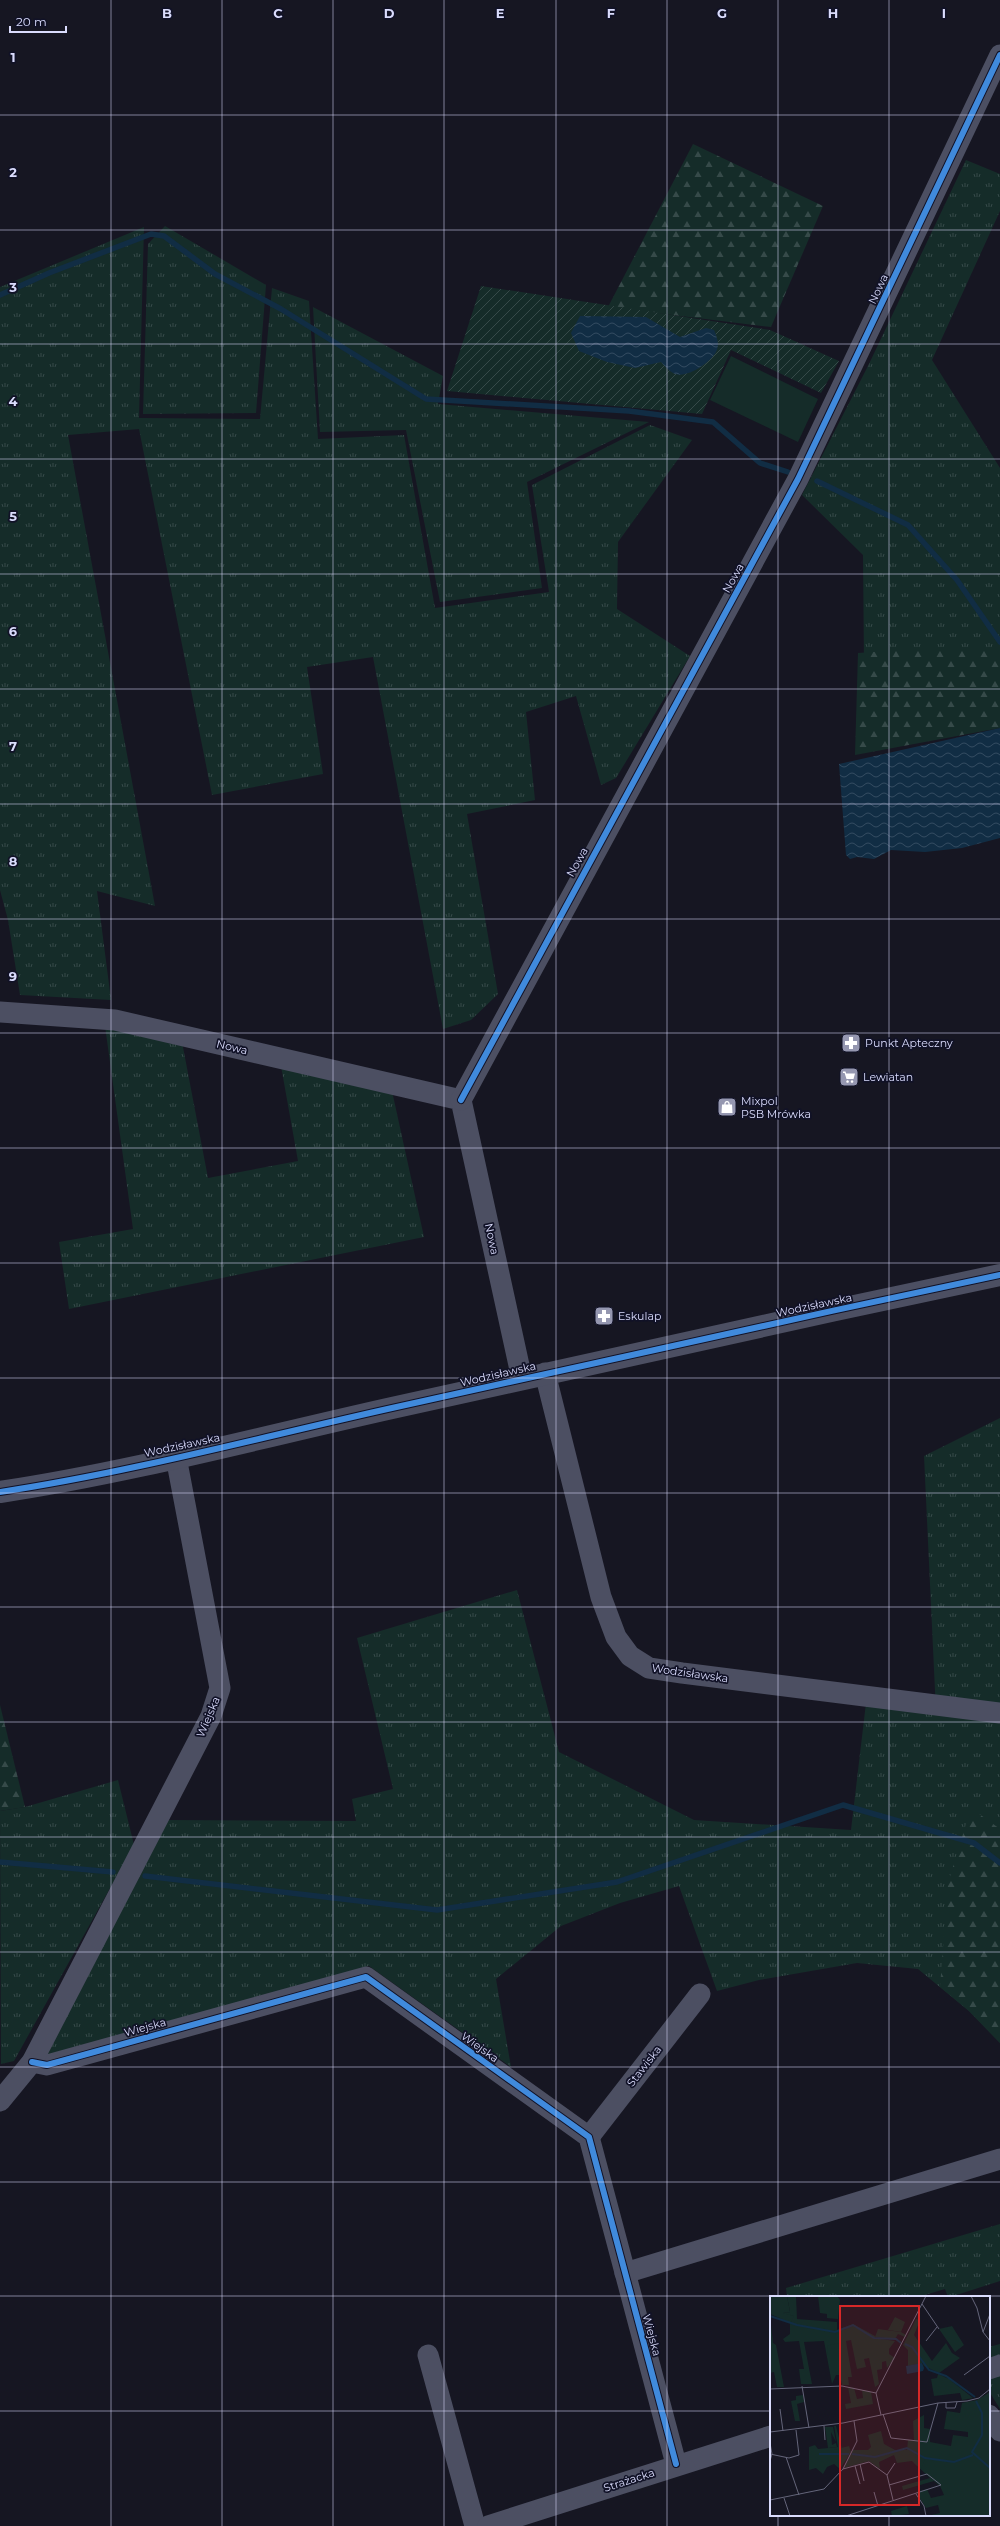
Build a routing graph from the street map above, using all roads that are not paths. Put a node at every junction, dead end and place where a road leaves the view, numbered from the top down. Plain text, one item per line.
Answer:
1 (1000, 55) edge
2 (0, 1012) edge
3 (462, 1100) junction
4 (1000, 1275) edge
5 (545, 1373) junction
6 (522, 1379) junction
7 (176, 1457) junction
8 (0, 1492) edge
9 (1000, 1713) edge
10 (700, 1994) dead end
11 (32, 2062) junction
12 (0, 2101) edge
13 (589, 2137) junction
14 (1000, 2159) edge
15 (625, 2273) junction
16 (428, 2355) dead end
17 (1000, 2365) edge
18 (990, 2369) edge
19 (990, 2416) edge
20 (1000, 2431) edge
21 (770, 2436) edge
22 (676, 2464) junction
23 (475, 2526) edge
24 (488, 2526) edge

1 - 3 street, Nowa
2 - 3 street, Nowa
3 - 6 street, Nowa
4 - 5 street, Wodzisławska
5 - 6 street, Wodzisławska
5 - 9 street, Wodzisławska
6 - 7 street, Wodzisławska
7 - 8 street, Wodzisławska
7 - 11 street, Wiejska
10 - 13 street, Stawiska
11 - 12 street, Wiejska
11 - 13 street, Wiejska
13 - 15 street, Wiejska
14 - 15 street
15 - 22 street, Wiejska
16 - 23 street
17 - 18 street
19 - 20 street
21 - 22 street, Strażacka
22 - 24 street, Strażacka

